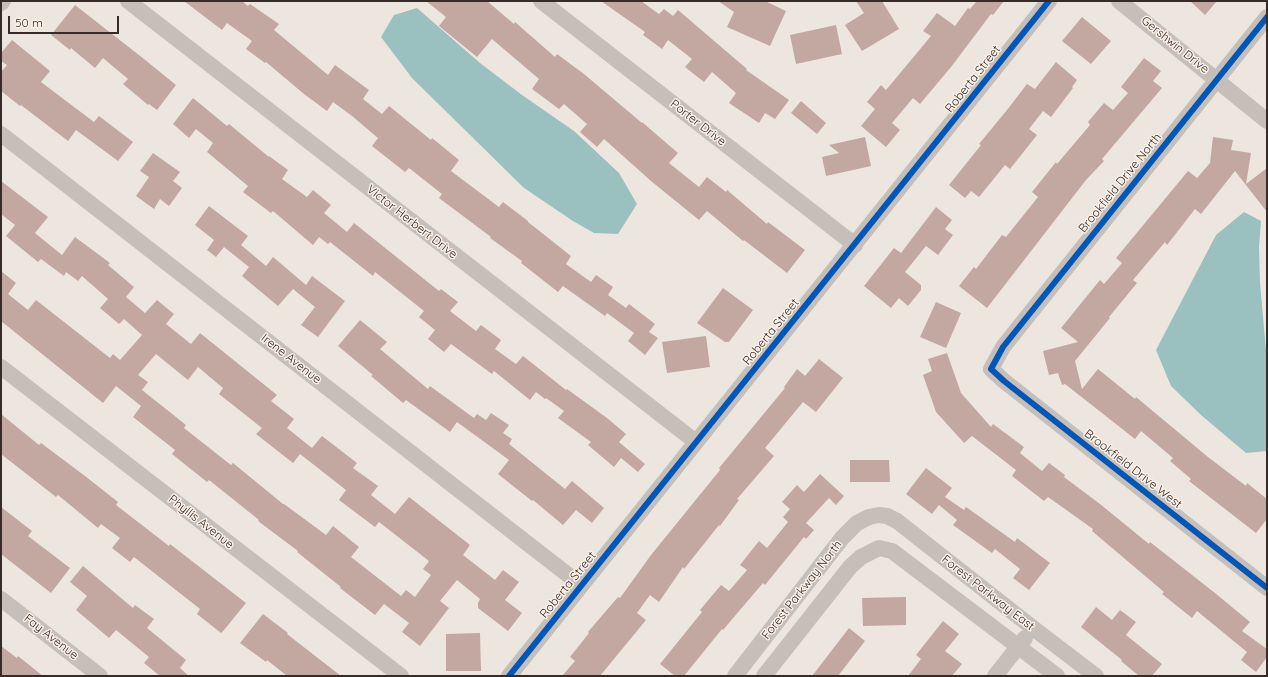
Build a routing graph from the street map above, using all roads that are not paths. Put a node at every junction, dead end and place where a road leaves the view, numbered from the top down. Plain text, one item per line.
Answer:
1 (128, 1) edge
2 (541, 1) edge
3 (1049, 1) edge
4 (1119, 1) edge
5 (1267, 17) edge
6 (1217, 79) junction
7 (1267, 121) edge
8 (1, 134) edge
9 (855, 245) junction
10 (994, 364) joint
11 (1, 367) edge
12 (696, 442) junction
13 (879, 515) joint
14 (879, 548) joint
15 (582, 585) junction
16 (1267, 588) edge
17 (1, 599) edge
18 (1033, 628) junction
19 (1019, 646) junction
20 (754, 651) junction
21 (768, 671) edge
22 (100, 676) edge
23 (401, 676) edge
24 (509, 676) edge
25 (735, 676) edge
26 (995, 676) edge
27 (1057, 676) edge
28 (1096, 676) edge

1 - 12 street, Victor Herbert Drive
2 - 9 street, Porter Drive
3 - 9 street, Roberta Street
4 - 6 street, Gershwin Drive
5 - 6 street, Brookfield Drive North
6 - 7 street, Gershwin Drive
6 - 10 street, Brookfield Drive North
8 - 15 street, Irene Avenue
9 - 12 street, Roberta Street
10 - 16 street, Brookfield Drive West
11 - 23 street, Phyllis Avenue
12 - 15 street, Roberta Street
13 - 18 street, Forest Parkway East
13 - 20 street, Forest Parkway North
14 - 19 street, Forest Parkway East
14 - 21 street, Forest Parkway North
15 - 24 street, Roberta Street
17 - 22 street, Fay Avenue
18 - 19 street
18 - 28 street, Forest Parkway East
19 - 26 street
19 - 27 street, Forest Parkway East
20 - 21 street
20 - 25 street, Forest Parkway North

